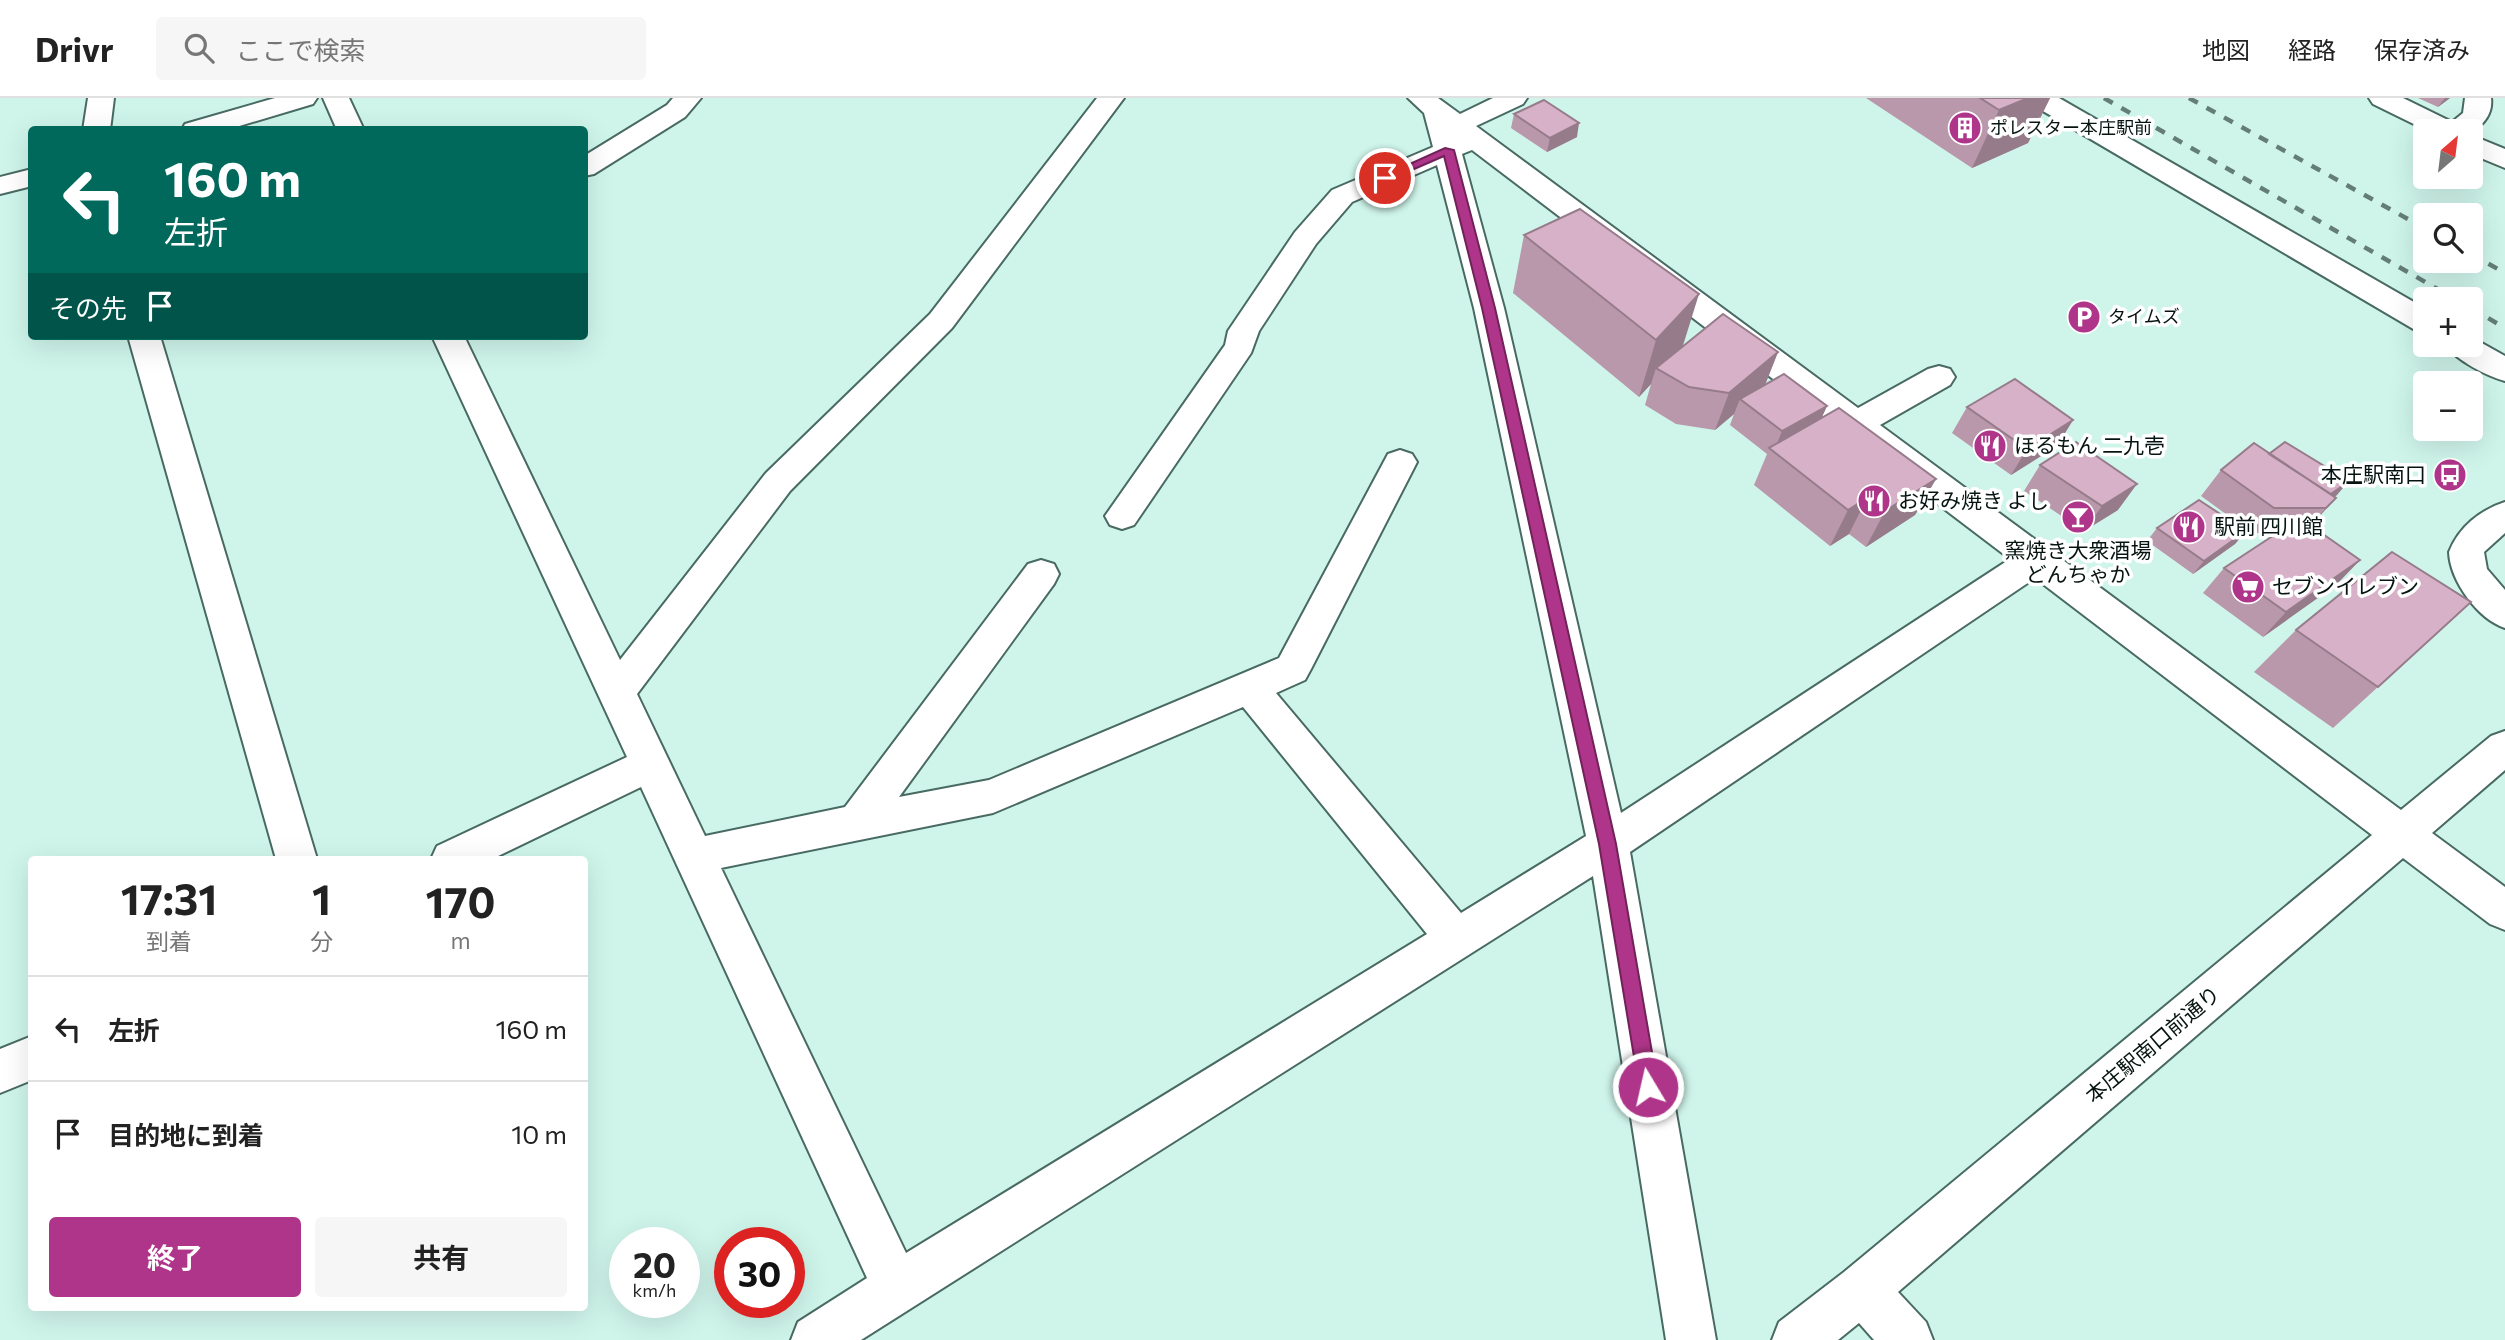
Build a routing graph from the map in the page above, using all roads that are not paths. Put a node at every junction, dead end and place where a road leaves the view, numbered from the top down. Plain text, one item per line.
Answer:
1 (101, 98) edge
2 (304, 98) edge
3 (336, 98) edge
4 (688, 98) edge
5 (1111, 98) edge
6 (1514, 98) edge
7 (2040, 98) edge
8 (2382, 98) edge
9 (2479, 98) edge
10 (2425, 119) edge
11 (2475, 119) edge
12 (1445, 121) edge
13 (97, 126) edge
14 (209, 126) edge
15 (349, 126) edge
16 (2483, 149) edge
17 (2505, 160) edge
18 (588, 166) edge
19 (28, 178) edge
20 (0, 186) edge
21 (2413, 315) edge
22 (145, 340) edge
23 (450, 340) edge
24 (2483, 357) edge
25 (2505, 370) edge
26 (1939, 377) dead end
27 (1854, 425) junction
28 (1400, 461) dead end
29 (2505, 515) edge
30 (1122, 516) dead end
31 (2035, 560) junction
32 (1041, 574) dead end
33 (2499, 604) edge
34 (1249, 688) junction
35 (616, 693) junction
36 (2505, 747) edge
37 (650, 764) junction
38 (857, 822) junction
39 (2401, 835) junction
40 (1608, 844) junction
41 (296, 856) edge
42 (458, 856) edge
43 (694, 856) junction
44 (2505, 911) edge
45 (1457, 939) junction
46 (28, 1059) edge
47 (0, 1071) edge
48 (897, 1287) junction
49 (1862, 1290) junction
50 (816, 1340) edge
51 (1691, 1340) edge
52 (1797, 1340) edge
53 (1908, 1340) edge

1 - 13 street
2 - 14 street
3 - 15 street
4 - 18 street
5 - 35 street
6 - 12 street
7 - 21 street
8 - 10 street
9 - 11 street
12 - 27 street
12 - 30 street
12 - 40 street
16 - 17 street
19 - 20 street
22 - 41 street
23 - 35 street
24 - 25 street
26 - 27 street
27 - 31 street
28 - 34 street
29 - 33 street
31 - 39 street
31 - 40 street
32 - 38 street
34 - 38 street
34 - 45 street
35 - 37 street
36 - 39 street, 本庄駅南口前通り
37 - 42 street
37 - 43 street
38 - 43 street
39 - 44 street
39 - 49 street, 本庄駅南口前通り
40 - 45 street
40 - 51 street
43 - 48 street
45 - 48 street
46 - 47 street
48 - 50 street
49 - 52 street, 本庄駅南口前通り
49 - 53 street

